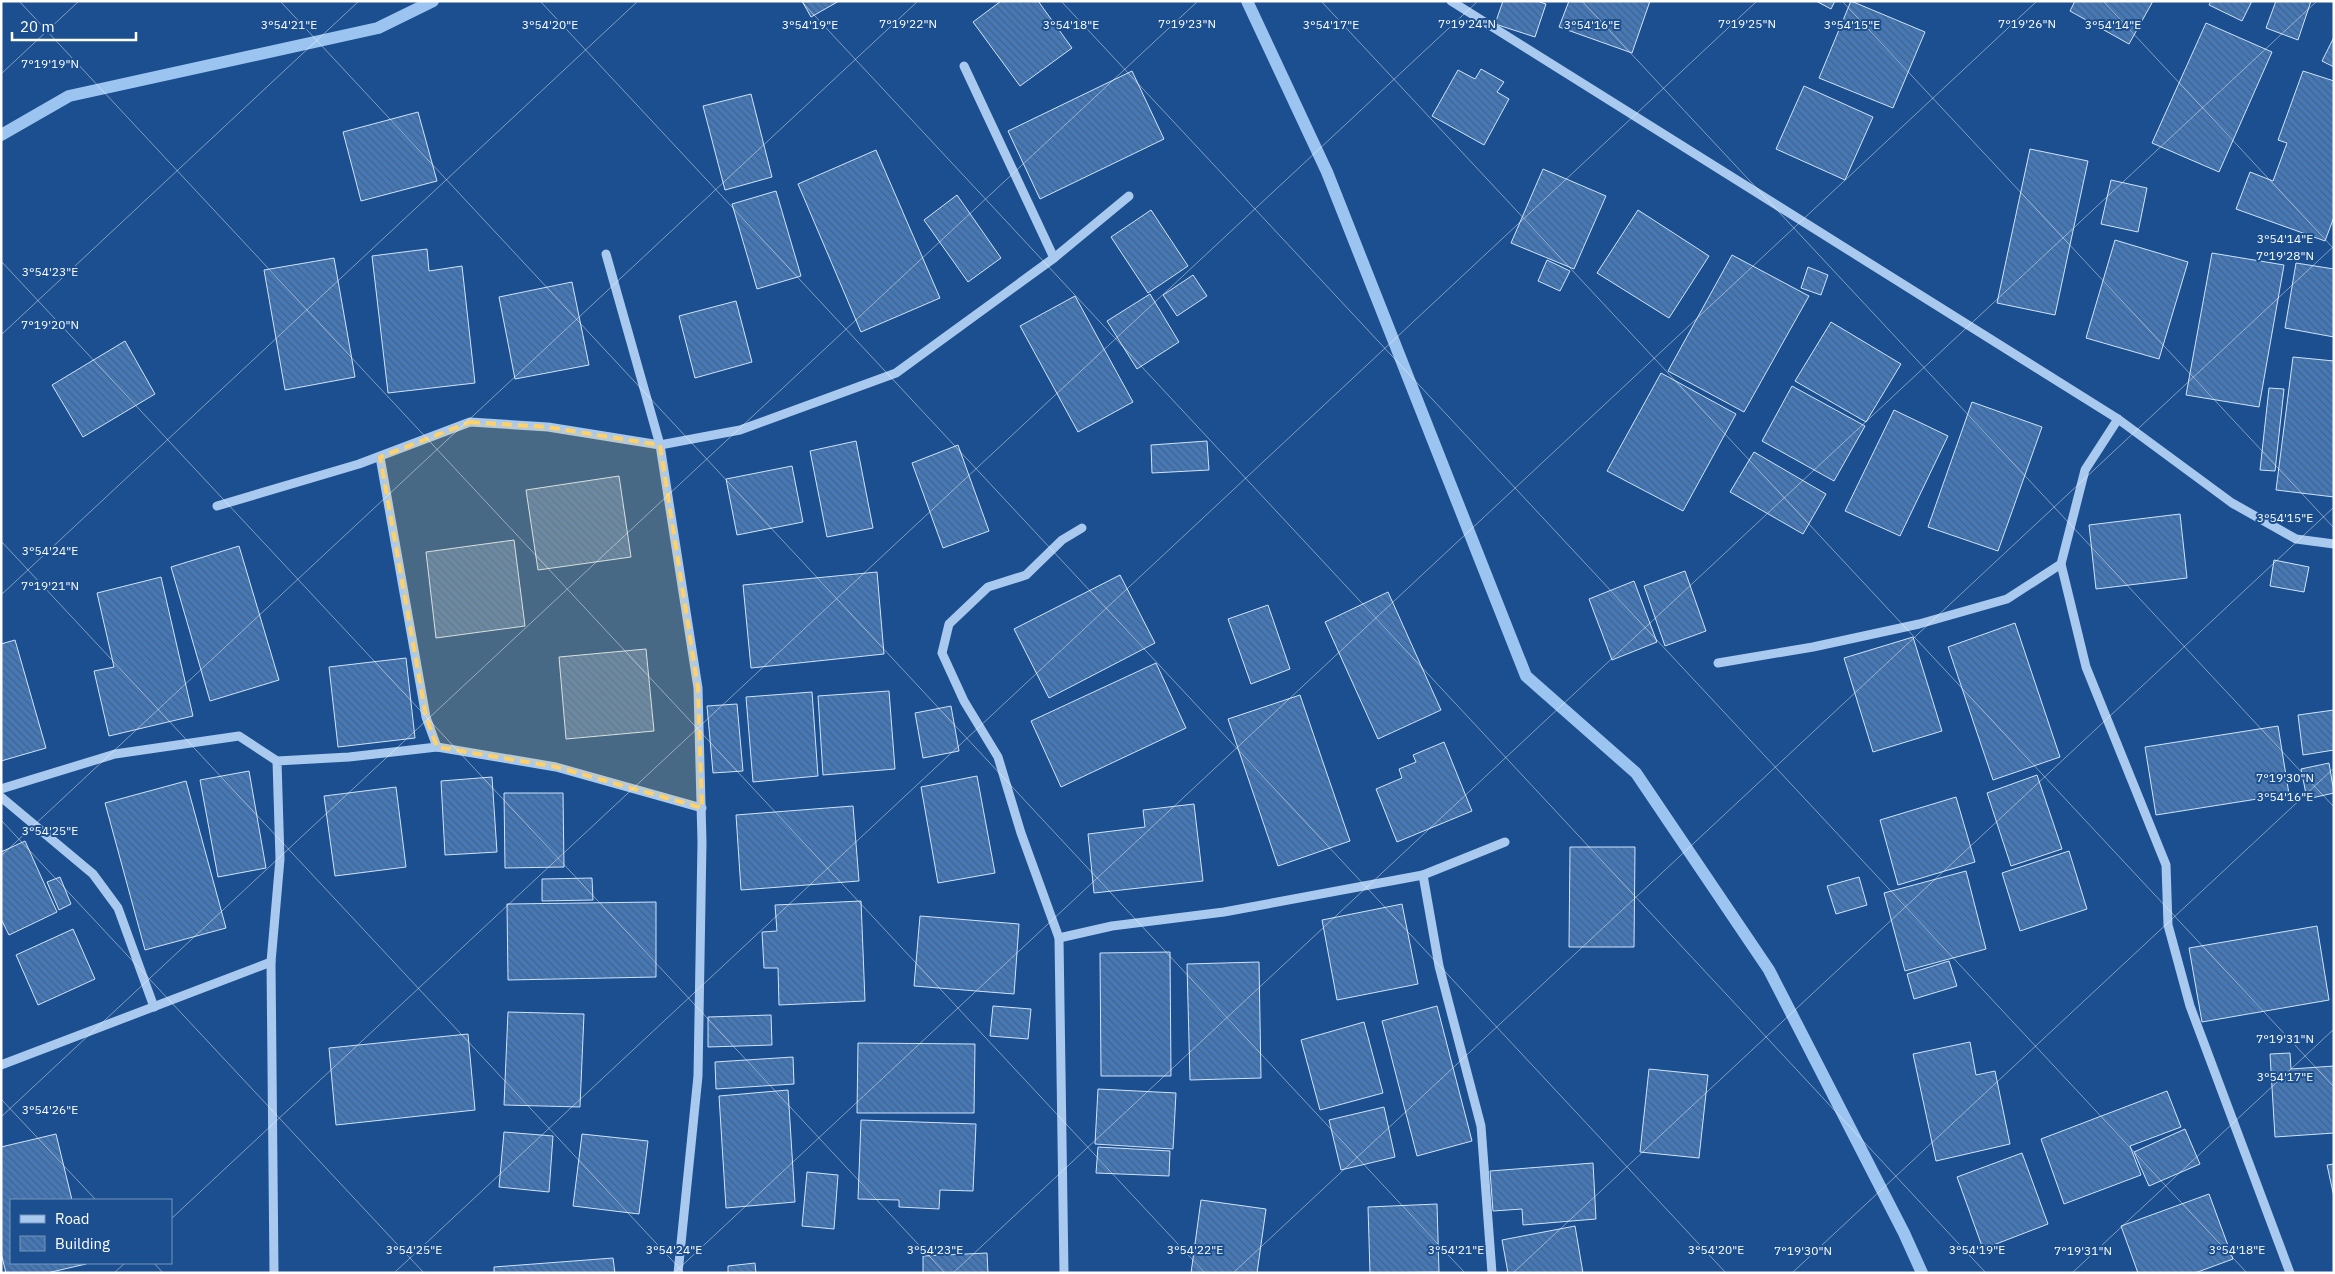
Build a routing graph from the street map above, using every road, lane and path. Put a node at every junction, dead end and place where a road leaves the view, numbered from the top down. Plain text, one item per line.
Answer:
1 (1451, 1) edge
2 (964, 66) dead end
3 (1129, 196) dead end
4 (606, 254) dead end
5 (1054, 258) junction
6 (2118, 419) junction
7 (660, 445) junction
8 (380, 457) junction
9 (217, 506) dead end
10 (1082, 528) dead end
11 (2334, 544) edge
12 (2061, 564) junction
13 (1718, 663) dead end
14 (437, 747) junction
15 (277, 762) junction
16 (1, 789) edge
17 (1, 797) edge
18 (702, 808) junction
19 (1505, 842) dead end
20 (1423, 875) junction
21 (1059, 938) junction
22 (271, 962) junction
23 (154, 1007) junction
24 (1, 1065) edge
25 (274, 1273) edge
26 (678, 1273) edge
27 (1064, 1273) edge
28 (1492, 1273) edge
29 (2290, 1273) edge

1 - 6 street
2 - 5 street
3 - 5 street
4 - 7 street
5 - 7 street
6 - 11 street
6 - 12 street
7 - 8 street
7 - 18 street
8 - 9 street
8 - 14 street
10 - 21 street
12 - 13 street
12 - 29 street
14 - 15 street
14 - 18 street
15 - 16 street
15 - 22 street
17 - 23 street
18 - 26 street
19 - 20 street
20 - 21 street
20 - 28 street
21 - 27 street
22 - 23 street
22 - 25 street
23 - 24 street

